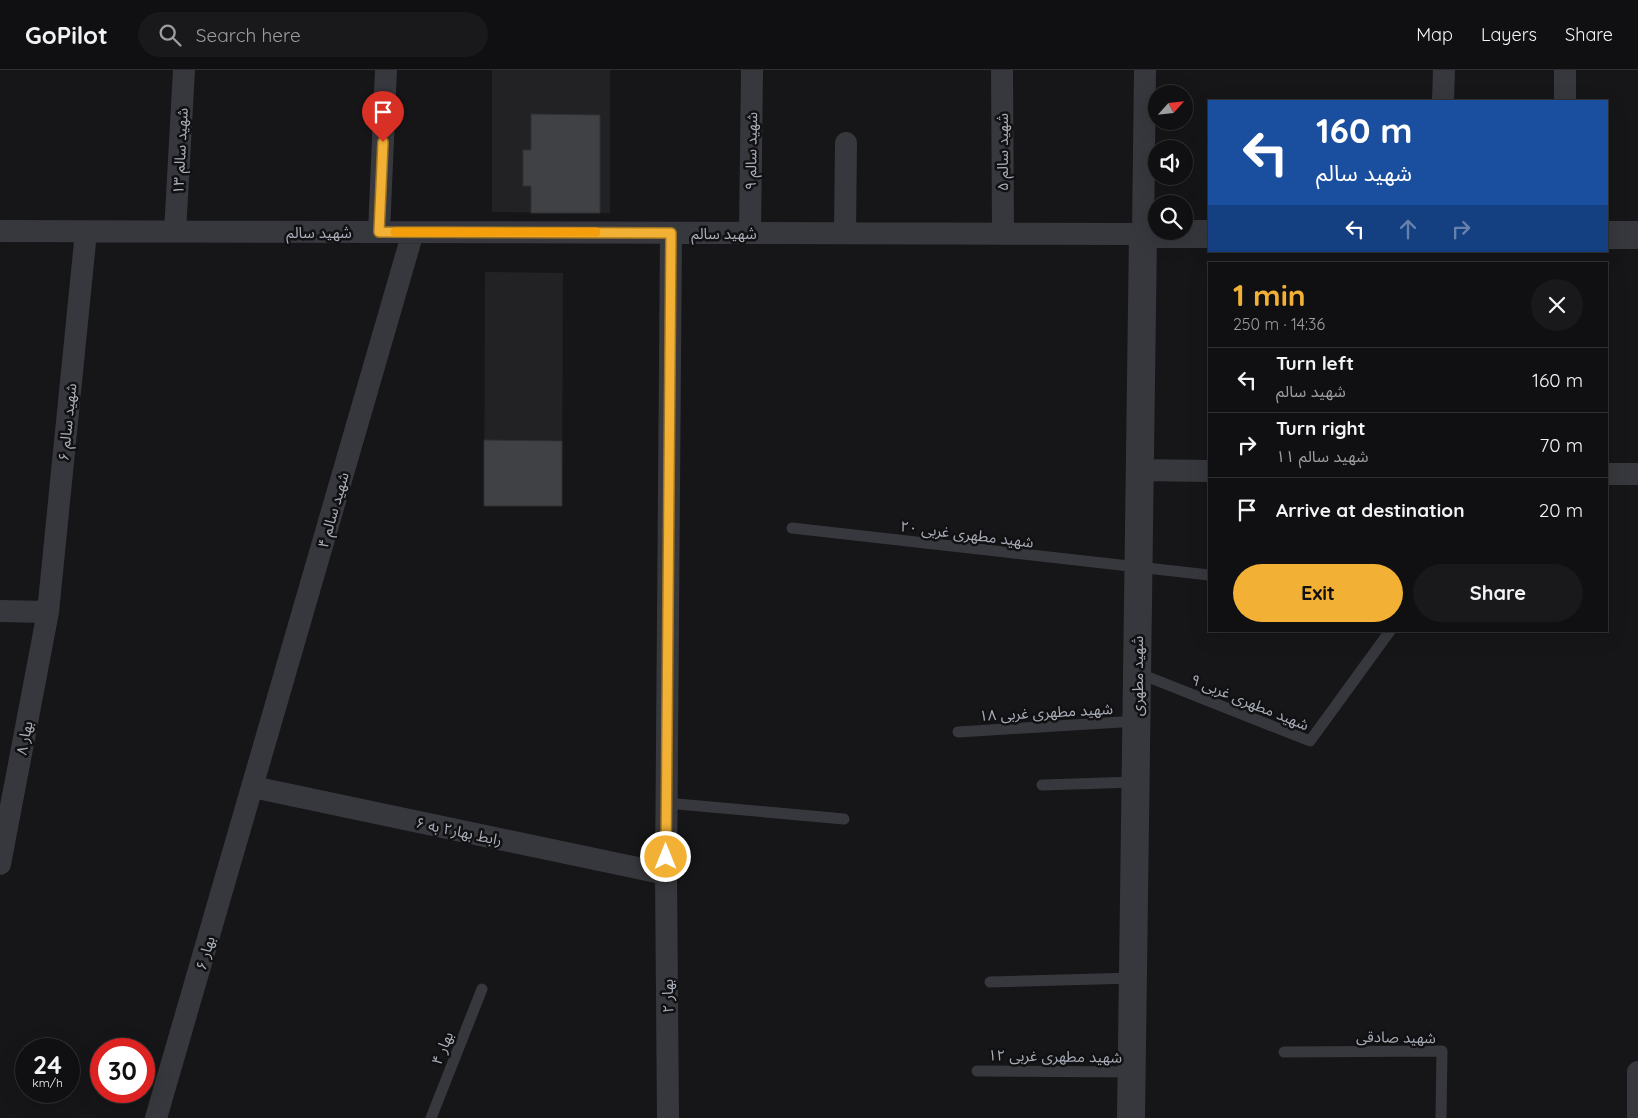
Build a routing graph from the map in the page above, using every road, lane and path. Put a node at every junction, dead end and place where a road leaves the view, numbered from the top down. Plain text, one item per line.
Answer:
1 (184, 70) edge
2 (386, 70) edge
3 (752, 70) edge
4 (1002, 70) edge
5 (1144, 70) edge
6 (1444, 70) edge
7 (1565, 70) edge
8 (1443, 100) edge
9 (1565, 100) edge
10 (846, 143) dead end
11 (0, 231) edge
12 (86, 232) junction
13 (175, 232) junction
14 (379, 232) junction
15 (413, 232) junction
16 (671, 233) junction
17 (750, 233) junction
18 (844, 233) junction
19 (1003, 234) junction
20 (1142, 234) junction
21 (1208, 234) edge
22 (1608, 235) edge
23 (1638, 235) edge
24 (1139, 470) junction
25 (1208, 471) edge
26 (1608, 474) edge
27 (1638, 474) edge
28 (792, 528) dead end
29 (1138, 569) junction
30 (1208, 575) edge
31 (0, 610) edge
32 (48, 612) junction
33 (1389, 632) edge
34 (1137, 673) junction
35 (1137, 721) junction
36 (958, 732) dead end
37 (1136, 782) junction
38 (1042, 786) dead end
39 (253, 788) junction
40 (666, 803) junction
41 (844, 819) dead end
42 (0, 864) edge
43 (666, 874) junction
44 (1133, 978) junction
45 (990, 982) dead end
46 (482, 989) dead end
47 (1284, 1052) dead end
48 (977, 1070) dead end
49 (1132, 1072) junction
50 (1638, 1072) edge
51 (156, 1118) edge
52 (431, 1118) edge
53 (668, 1118) edge
54 (1131, 1118) edge
55 (1440, 1118) edge
56 (1638, 1118) edge

1 - 13 street, شهید سالم ۱۳
2 - 14 street
3 - 17 street, شهید سالم ۹
4 - 19 street, شهید سالم ۵
5 - 20 street
6 - 8 street
7 - 9 street
10 - 18 street
11 - 12 street, شهید سالم
12 - 13 street, شهید سالم
12 - 32 street, شهید سالم ۶
13 - 14 street, شهید سالم
14 - 15 street, شهید سالم
15 - 16 street, شهید سالم
15 - 39 street, شهید سالم ۴
16 - 17 street, شهید سالم
16 - 40 street, بهار ۲
17 - 18 street, شهید سالم
18 - 19 street, شهید سالم
19 - 20 street, شهید سالم
20 - 21 street, شهید سالم
20 - 24 street, شهید مطهری
22 - 23 street
24 - 25 street
24 - 29 street, شهید مطهری
26 - 27 street
28 - 29 lane, شهید مطهری غربی ۲۰
29 - 30 lane, شهید مطهری غربی ۲۰
29 - 34 street, شهید مطهری
31 - 32 street
32 - 42 street, بهار ۸
33 - 34 lane, شهید مطهری غربی ۹
34 - 35 street, شهید مطهری
35 - 36 lane, شهید مطهری غربی ۱۸
35 - 37 street, شهید مطهری
37 - 38 lane
37 - 44 street, شهید مطهری
39 - 43 street, رابط بهار۲ به ۶
39 - 51 street, بهار ۶
40 - 41 lane
40 - 43 street, بهار ۲
43 - 53 street, بهار ۲
44 - 45 lane
44 - 49 street, شهید مطهری
46 - 52 lane, بهار ۴
47 - 55 lane, شهید صادقی
48 - 49 lane, شهید مطهری غربی ۱۲
49 - 54 street, شهید مطهری
50 - 56 street

